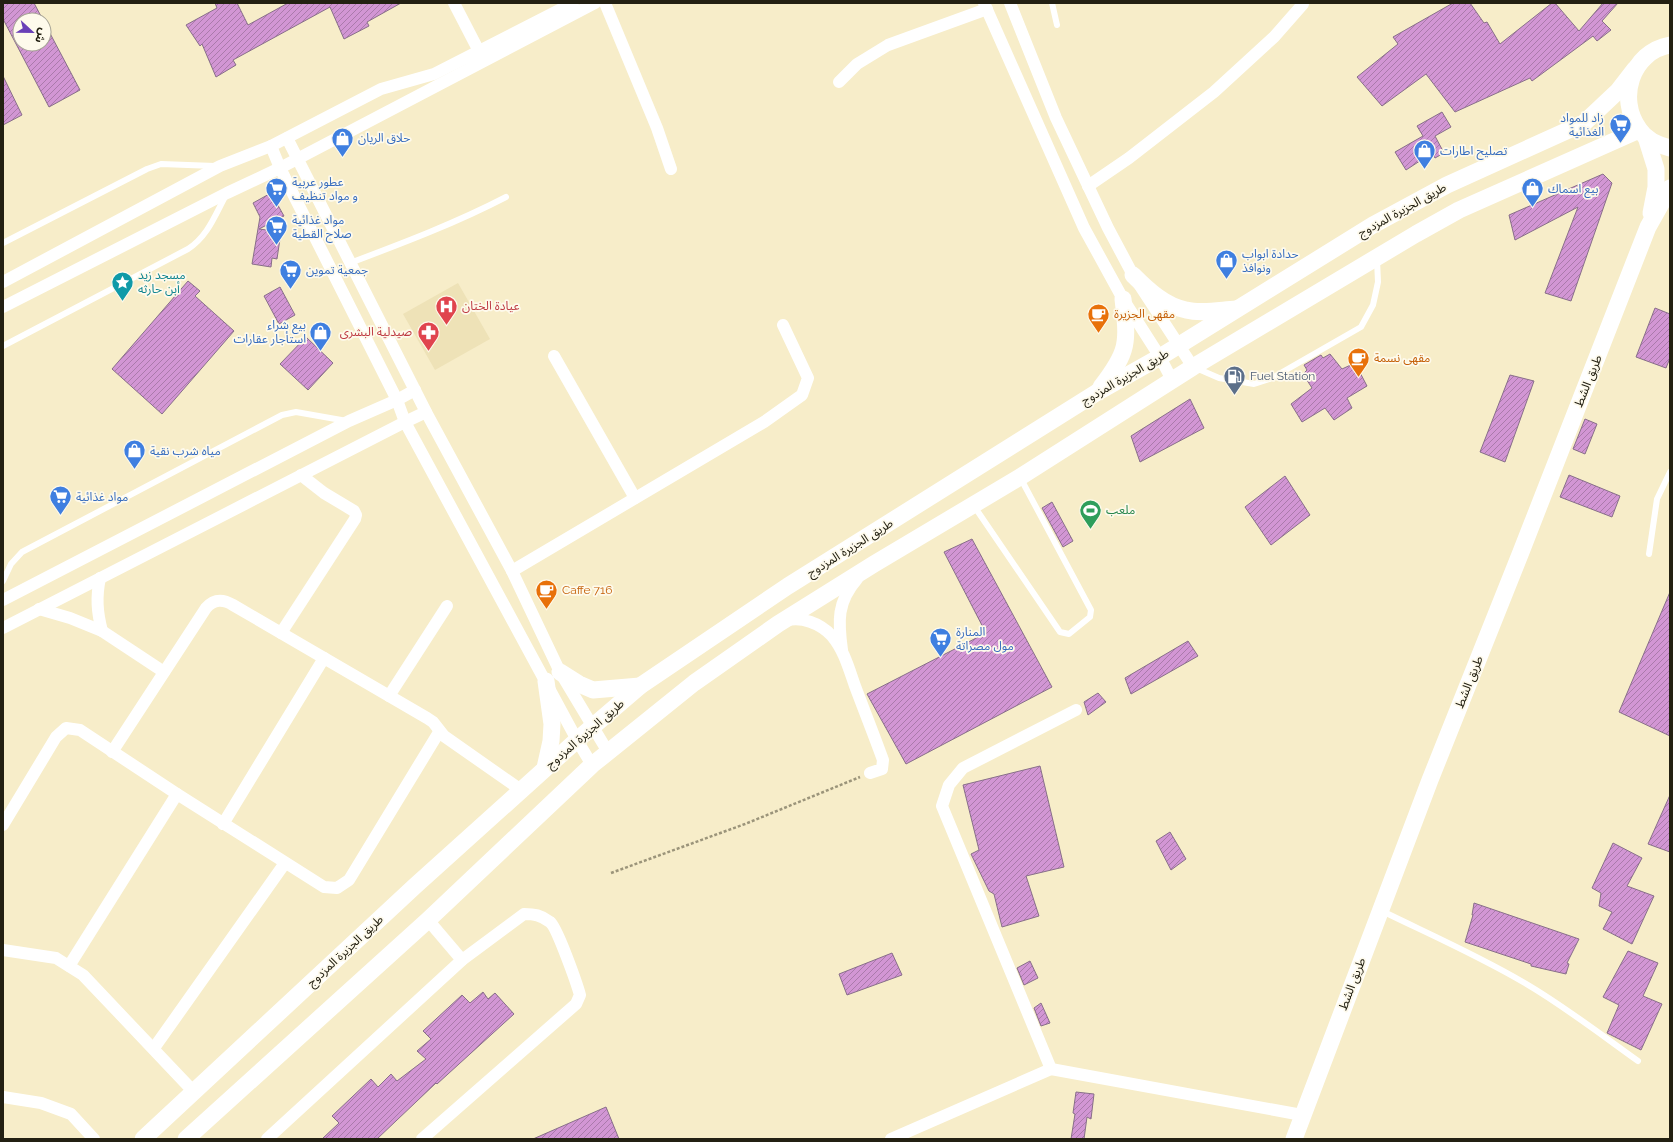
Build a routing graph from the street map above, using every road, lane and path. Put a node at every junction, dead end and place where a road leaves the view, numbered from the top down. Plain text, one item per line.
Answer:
1 (454, 3) edge
2 (573, 3) edge
3 (595, 3) edge
4 (605, 3) edge
5 (1010, 3) edge
6 (1052, 3) edge
7 (1303, 4) dead end
8 (986, 6) edge
9 (1057, 25) dead end
10 (1670, 45) edge
11 (482, 56) junction
12 (1635, 69) junction
13 (839, 82) dead end
14 (1643, 134) junction
15 (287, 138) junction
16 (271, 146) junction
17 (1670, 148) edge
18 (297, 159) junction
19 (220, 166) junction
20 (280, 168) junction
21 (671, 169) dead end
22 (1088, 186) junction
23 (1670, 188) edge
24 (227, 193) junction
25 (506, 197) dead end
26 (1648, 227) junction
27 (3, 243) edge
28 (1377, 256) junction
29 (350, 264) junction
30 (1133, 275) junction
31 (3, 282) edge
32 (1123, 299) junction
33 (3, 308) edge
34 (1238, 309) junction
35 (783, 325) dead end
36 (1179, 345) junction
37 (3, 346) edge
38 (554, 356) dead end
39 (1160, 357) junction
40 (1193, 367) junction
41 (1172, 380) junction
42 (416, 390) junction
43 (1096, 393) junction
44 (397, 400) junction
45 (426, 412) junction
46 (349, 421) junction
47 (405, 422) junction
48 (1670, 472) edge
49 (301, 475) junction
50 (1020, 477) junction
51 (635, 498) junction
52 (973, 505) junction
53 (1649, 554) dead end
54 (874, 564) junction
55 (512, 571) junction
56 (100, 578) junction
57 (3, 581) edge
58 (3, 600) edge
59 (447, 606) dead end
60 (39, 609) junction
61 (778, 624) junction
62 (3, 628) edge
63 (102, 631) junction
64 (281, 633) junction
65 (842, 653) junction
66 (324, 658) junction
67 (164, 672) junction
68 (560, 672) junction
69 (546, 681) junction
70 (640, 686) junction
71 (389, 696) junction
72 (1076, 710) dead end
73 (593, 726) junction
74 (440, 732) junction
75 (577, 740) junction
76 (112, 752) junction
77 (608, 752) junction
78 (592, 765) junction
79 (545, 768) junction
80 (870, 773) joint
81 (521, 790) junction
82 (177, 794) junction
83 (223, 824) junction
84 (3, 825) edge
85 (285, 864) junction
86 (611, 873) dead end
87 (1380, 910) junction
88 (428, 920) junction
89 (3, 950) edge
90 (462, 960) junction
91 (69, 966) junction
92 (154, 1048) junction
93 (1638, 1061) dead end
94 (1051, 1069) junction
95 (194, 1092) junction
96 (3, 1096) edge
97 (1302, 1115) junction
98 (94, 1139) edge
99 (143, 1139) edge
100 (186, 1139) edge
101 (267, 1139) edge
102 (422, 1139) edge
103 (891, 1139) edge
104 (1294, 1139) edge

1 - 11 street
2 - 11 street
3 - 11 street
4 - 21 street
5 - 22 street
6 - 9 lane
7 - 22 street
8 - 13 street
8 - 32 street
10 - 12 main road, طريق الجزيرة المزدوج
11 - 15 street
11 - 18 street
12 - 14 main road
12 - 34 main road, طريق الجزيرة المزدوج
14 - 17 main road
14 - 26 main road
14 - 28 main road
15 - 16 street
15 - 18 street
16 - 19 street
16 - 20 street
18 - 20 street
18 - 29 street
19 - 27 lane
19 - 31 street
20 - 24 street
20 - 44 street
22 - 30 street
23 - 26 main road
24 - 33 street
24 - 37 lane
25 - 29 lane
26 - 87 main road, طريق الشط
28 - 40 main road
28 - 40 lane
29 - 42 street
30 - 34 main road
30 - 36 street
32 - 39 street
32 - 43 main road
34 - 36 main road, طريق الجزيرة المزدوج
35 - 51 street
36 - 39 main road, طريق الجزيرة المزدوج
36 - 40 street
38 - 51 street
39 - 41 street
39 - 43 main road, طريق الجزيرة المزدوج
40 - 41 main road
41 - 50 main road
42 - 44 street
42 - 45 street
43 - 70 main road, طريق الجزيرة المزدوج
44 - 46 street
44 - 47 street
45 - 47 street
45 - 55 street
46 - 57 lane
46 - 58 street
47 - 49 street
47 - 69 street
48 - 53 lane
49 - 56 street
49 - 64 street
50 - 52 main road
50 - 52 lane
51 - 55 street
52 - 54 main road
54 - 61 main road
54 - 65 street
55 - 68 street
56 - 60 street
56 - 63 street
59 - 71 street
60 - 62 street
60 - 63 street
61 - 65 street
61 - 77 main road
63 - 67 street
64 - 66 street
64 - 67 street
65 - 80 street
66 - 71 street
66 - 83 street
67 - 76 street
68 - 70 main road
68 - 73 street
69 - 75 street
69 - 79 main road
70 - 73 main road, طريق الجزيرة المزدوج
71 - 74 street
72 - 94 street
73 - 75 main road, طريق الجزيرة المزدوج
73 - 77 street
74 - 81 street
74 - 85 street
75 - 78 street
75 - 79 main road, طريق الجزيرة المزدوج
76 - 82 street
76 - 84 street
77 - 78 main road
78 - 88 main road
79 - 81 main road, طريق الجزيرة المزدوج
80 - 86 path
81 - 95 main road, طريق الجزيرة المزدوج
82 - 83 street
82 - 91 street
83 - 85 street
85 - 92 street
87 - 93 lane
87 - 97 main road, طريق الشط
88 - 90 street
88 - 100 main road
89 - 91 street
90 - 101 street
90 - 102 street
91 - 92 street
92 - 95 street
94 - 97 street
94 - 103 street
95 - 99 main road, طريق الجزيرة المزدوج
96 - 98 street
97 - 104 main road, طريق الشط

